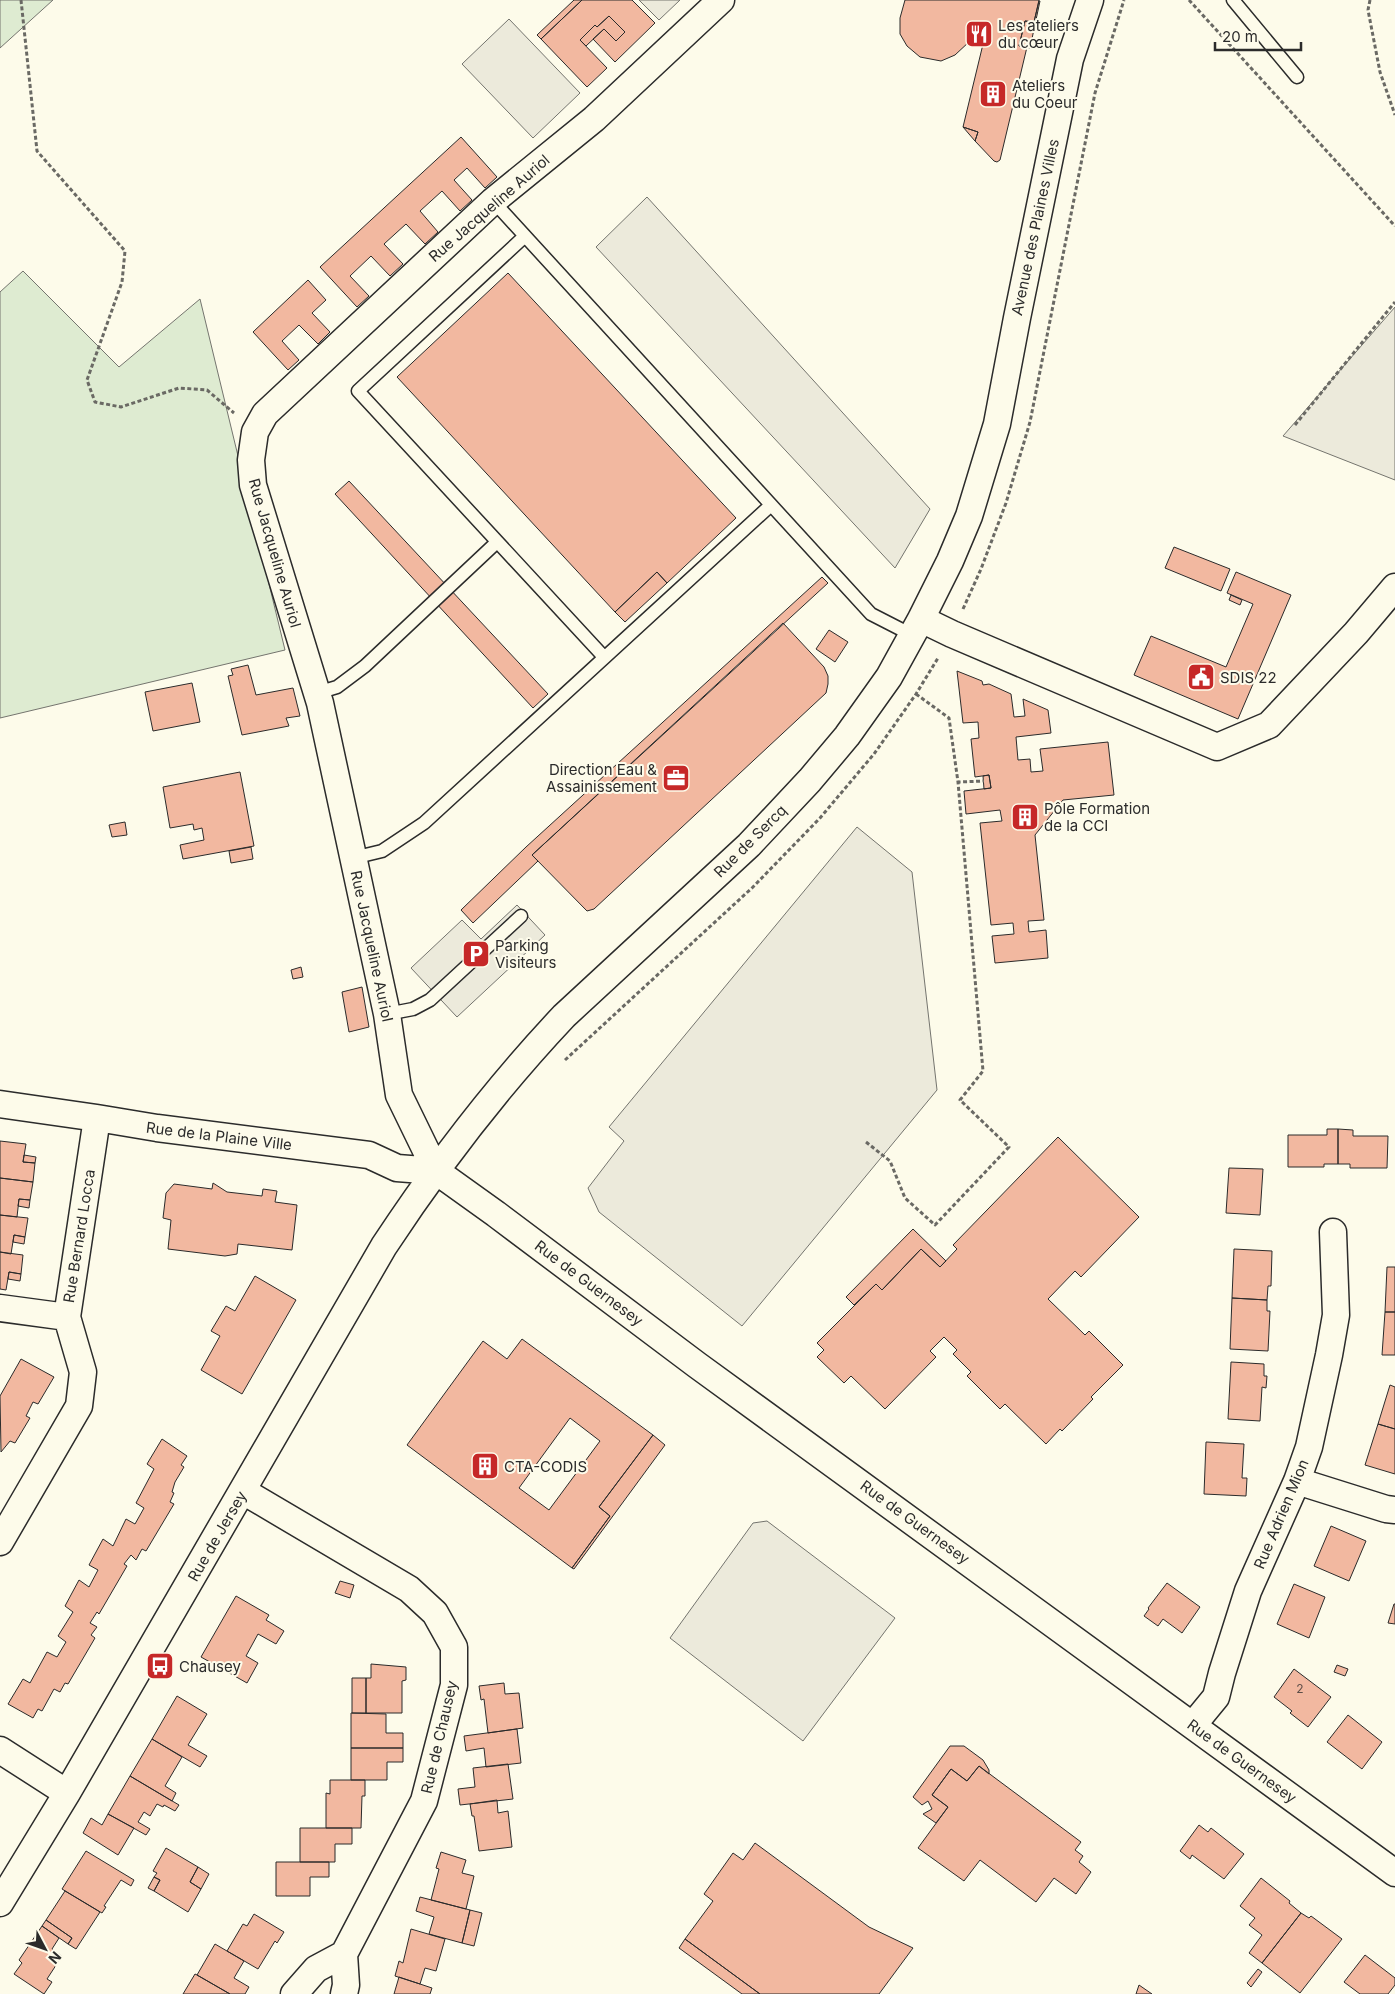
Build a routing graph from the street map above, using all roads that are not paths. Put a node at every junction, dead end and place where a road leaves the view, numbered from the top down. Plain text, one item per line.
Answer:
1 (721, 0) edge
2 (1090, 0) edge
3 (1233, 0) edge
4 (1297, 77) dead end
5 (493, 202) junction
6 (525, 236) junction
7 (988, 457) joint
8 (771, 505) junction
9 (497, 542) junction
10 (1395, 587) edge
11 (916, 627) junction
12 (604, 658) junction
13 (317, 694) junction
14 (353, 858) junction
15 (521, 916) dead end
16 (387, 1014) junction
17 (0, 1104) edge
18 (97, 1118) junction
19 (436, 1171) junction
20 (1333, 1232) dead end
21 (0, 1308) edge
22 (67, 1317) junction
23 (1297, 1481) junction
24 (243, 1491) junction
25 (1395, 1510) edge
26 (0, 1542) edge
27 (1194, 1725) junction
28 (0, 1750) edge
29 (67, 1793) junction
30 (1395, 1873) edge
31 (0, 1903) edge
32 (344, 1954) junction
33 (294, 1994) edge
34 (344, 1994) edge

1 - 5 street, Rue Jacqueline Auriol
2 - 7 street, Avenue des Plaines Villes
3 - 4 lane
5 - 6 lane
5 - 13 street, Rue Jacqueline Auriol
6 - 8 lane
6 - 9 lane
7 - 11 street, Rue de Sercq
8 - 11 lane
8 - 12 lane
9 - 12 lane
9 - 13 lane
10 - 11 street
11 - 19 street, Rue de Sercq
12 - 14 lane
13 - 14 street, Rue Jacqueline Auriol
14 - 16 street, Rue Jacqueline Auriol
15 - 16 lane
16 - 19 street, Rue Jacqueline Auriol
17 - 18 street, Rue de la Plaine Ville
18 - 19 street, Rue de la Plaine Ville
18 - 22 street, Rue Bernard Locca
19 - 24 street, Rue de Jersey
19 - 27 street, Rue de Guernesey
20 - 23 street, Rue Adrien Mion
21 - 22 street
22 - 26 street, Rue Bernard Locca
23 - 25 street
23 - 27 street, Rue Adrien Mion
24 - 29 street, Rue de Jersey
24 - 32 street, Rue de Chausey
27 - 30 street, Rue de Guernesey
28 - 29 street
29 - 31 street, Rue de Jersey
32 - 33 street
32 - 34 street

